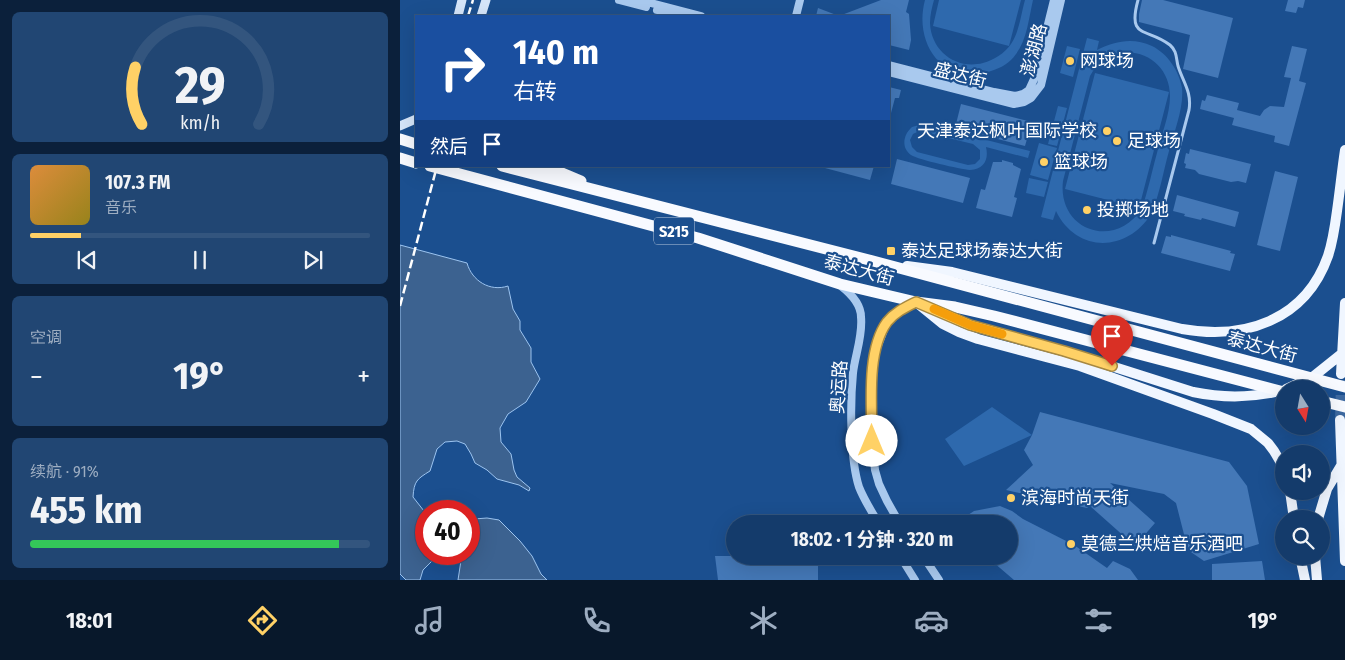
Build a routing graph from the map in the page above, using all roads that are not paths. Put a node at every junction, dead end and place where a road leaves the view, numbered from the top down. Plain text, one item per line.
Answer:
1 (462, 0) edge
2 (486, 0) edge
3 (619, 0) edge
4 (639, 0) edge
5 (800, 0) edge
6 (1054, 0) edge
7 (1061, 0) edge
8 (1138, 0) edge
9 (458, 15) edge
10 (482, 15) edge
11 (676, 15) edge
12 (697, 15) edge
13 (796, 15) edge
14 (890, 65) edge
15 (890, 72) edge
16 (1024, 98) junction
17 (415, 119) edge
18 (400, 126) edge
19 (400, 139) edge
20 (415, 144) edge
21 (1345, 150) edge
22 (400, 158) edge
23 (415, 162) edge
24 (434, 167) edge
25 (506, 167) edge
26 (541, 167) edge
27 (602, 193) junction
28 (1154, 242) dead end
29 (873, 261) junction
30 (840, 284) junction
31 (916, 302) junction
32 (1345, 303) edge
33 (1345, 351) edge
34 (1341, 374) dead end
35 (1305, 380) edge
36 (1345, 387) edge
37 (1275, 388) edge
38 (1275, 392) edge
39 (1330, 403) edge
40 (1345, 407) edge
41 (1340, 420) dead end
42 (1275, 453) edge
43 (1345, 459) edge
44 (1321, 510) edge
45 (874, 515) edge
46 (895, 515) edge
47 (1345, 561) edge
48 (906, 565) edge
49 (928, 565) edge
50 (1302, 565) edge
51 (1316, 565) edge
52 (915, 580) edge
53 (939, 580) edge
54 (1304, 580) edge
55 (1317, 580) edge

1 - 9 main road
2 - 10 main road
3 - 11 street
4 - 12 street
5 - 13 street
6 - 16 street, 澎湖路
7 - 16 street, 澎湖路
8 - 28 lane
14 - 16 street, 盛达街
15 - 16 street, 盛达街
17 - 18 main road
19 - 20 highway
21 - 29 main road
22 - 23 highway
24 - 30 highway, 泰达大街 / S215
25 - 27 highway, 泰达大街
26 - 27 highway
27 - 29 highway, 泰达大街
29 - 36 highway, 泰达大街
30 - 31 highway, 泰达大街 / S215
30 - 45 street, 奥运路
31 - 37 highway, 泰达大街 / S215
31 - 38 main road
31 - 42 main road
31 - 46 street, 奥运路
32 - 34 main road
33 - 35 main road
39 - 40 highway
41 - 47 main road
43 - 44 main road
48 - 52 street
49 - 53 street
50 - 54 main road
51 - 55 main road

